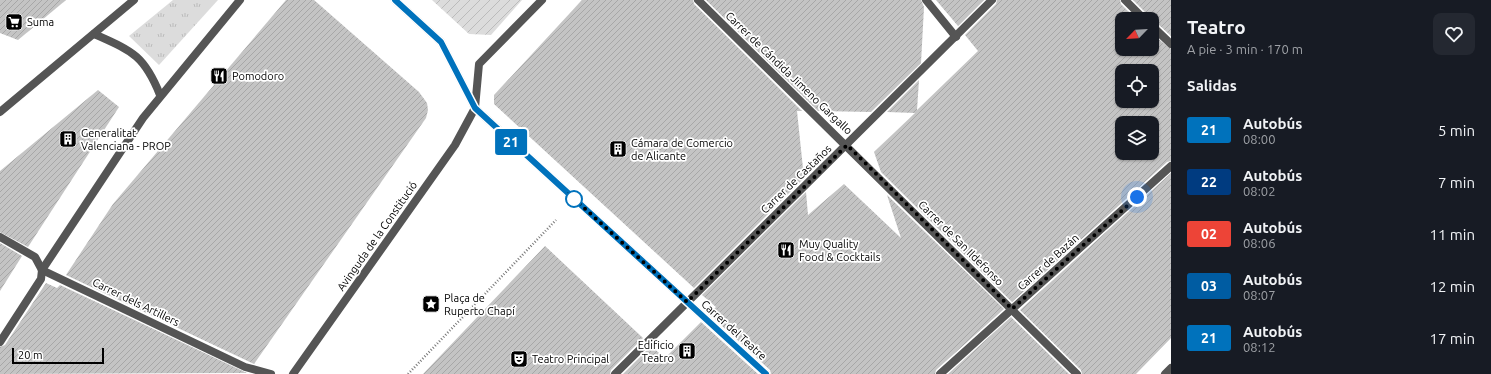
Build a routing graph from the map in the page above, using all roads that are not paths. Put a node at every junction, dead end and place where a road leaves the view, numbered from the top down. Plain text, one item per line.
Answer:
1 (134, 0) edge
2 (240, 0) edge
3 (395, 0) edge
4 (542, 0) edge
5 (698, 0) edge
6 (926, 0) edge
7 (992, 0) edge
8 (1125, 0) edge
9 (1137, 12) edge
10 (1159, 33) edge
11 (94, 34) junction
12 (956, 37) junction
13 (1171, 44) edge
14 (160, 95) junction
15 (475, 108) junction
16 (0, 112) edge
17 (847, 145) junction
18 (1171, 166) edge
19 (0, 237) edge
20 (42, 270) junction
21 (687, 302) junction
22 (1012, 309) junction
23 (0, 342) edge
24 (1171, 368) edge
25 (271, 374) edge
26 (293, 374) edge
27 (616, 374) edge
28 (766, 374) edge
29 (940, 374) edge
30 (1077, 374) edge
31 (1165, 374) edge

1 - 11 street
2 - 14 street
3 - 15 street
4 - 15 street
5 - 17 street, Carrer de Cándida Jimeno Gargallo
6 - 12 street
7 - 12 street, Carrer de Castaños
8 - 9 street
10 - 13 street
11 - 14 street
11 - 16 street
12 - 17 street, Carrer de Castaños
14 - 20 street
15 - 21 street
15 - 26 street, Avinguda de la Constitució
17 - 21 street, Carrer de Castaños
17 - 22 street, Carrer de San Ildefonso
18 - 22 street, Carrer de Bazán
19 - 20 street, Carrer dels Artillers
20 - 23 street
20 - 25 street, Carrer dels Artillers
21 - 27 street, Carrer de Castaños
21 - 28 street, Carrer del Teatre
22 - 29 street, Carrer de Bazán
22 - 30 street, Carrer de San Ildefonso
24 - 31 street

